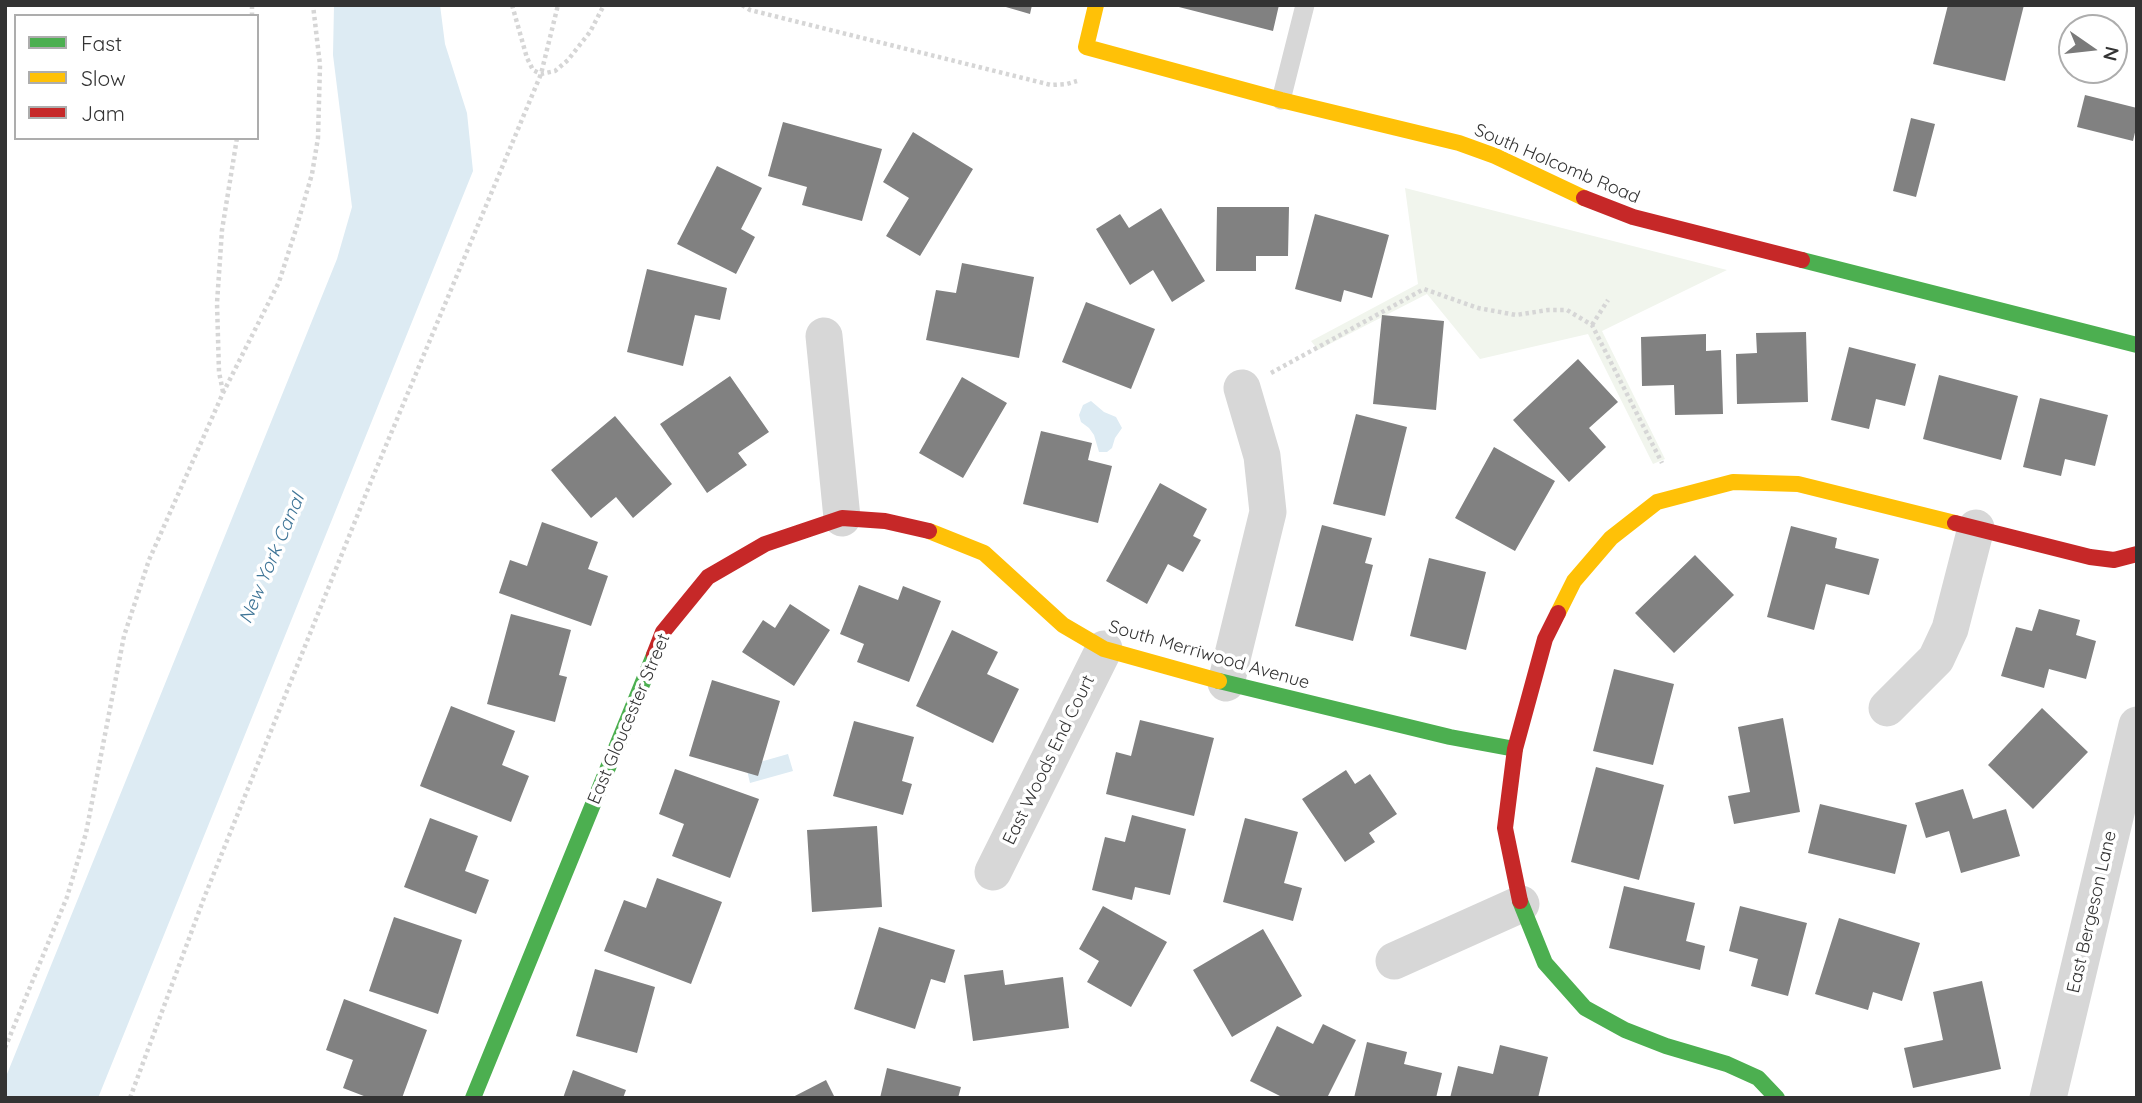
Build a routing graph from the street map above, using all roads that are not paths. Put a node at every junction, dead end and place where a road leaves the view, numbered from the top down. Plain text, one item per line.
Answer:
1 (1096, 5) edge
2 (1305, 5) edge
3 (1281, 100) junction
4 (824, 337) dead end
5 (2137, 345) edge
6 (1242, 388) road end
7 (842, 519) junction
8 (1976, 528) junction
9 (2136, 556) edge
10 (1104, 649) junction
11 (1226, 683) junction
12 (1887, 708) dead end
13 (2137, 725) edge
14 (1515, 750) junction
15 (993, 872) dead end
16 (1521, 904) junction
17 (1394, 961) dead end
18 (473, 1098) edge
19 (1777, 1098) edge
20 (2048, 1098) edge

1 - 3 street, South Holcomb Road
2 - 3 lane
3 - 5 street, South Holcomb Road
4 - 7 street
6 - 11 street
7 - 10 street, South Merriwood Avenue
7 - 18 street, East Gloucester Street
8 - 9 street
8 - 12 street
8 - 14 street
10 - 11 street, South Merriwood Avenue
10 - 15 street, East Woods End Court
11 - 14 street, South Merriwood Avenue
13 - 20 street, East Bergeson Lane
14 - 16 street
16 - 17 street
16 - 19 street

